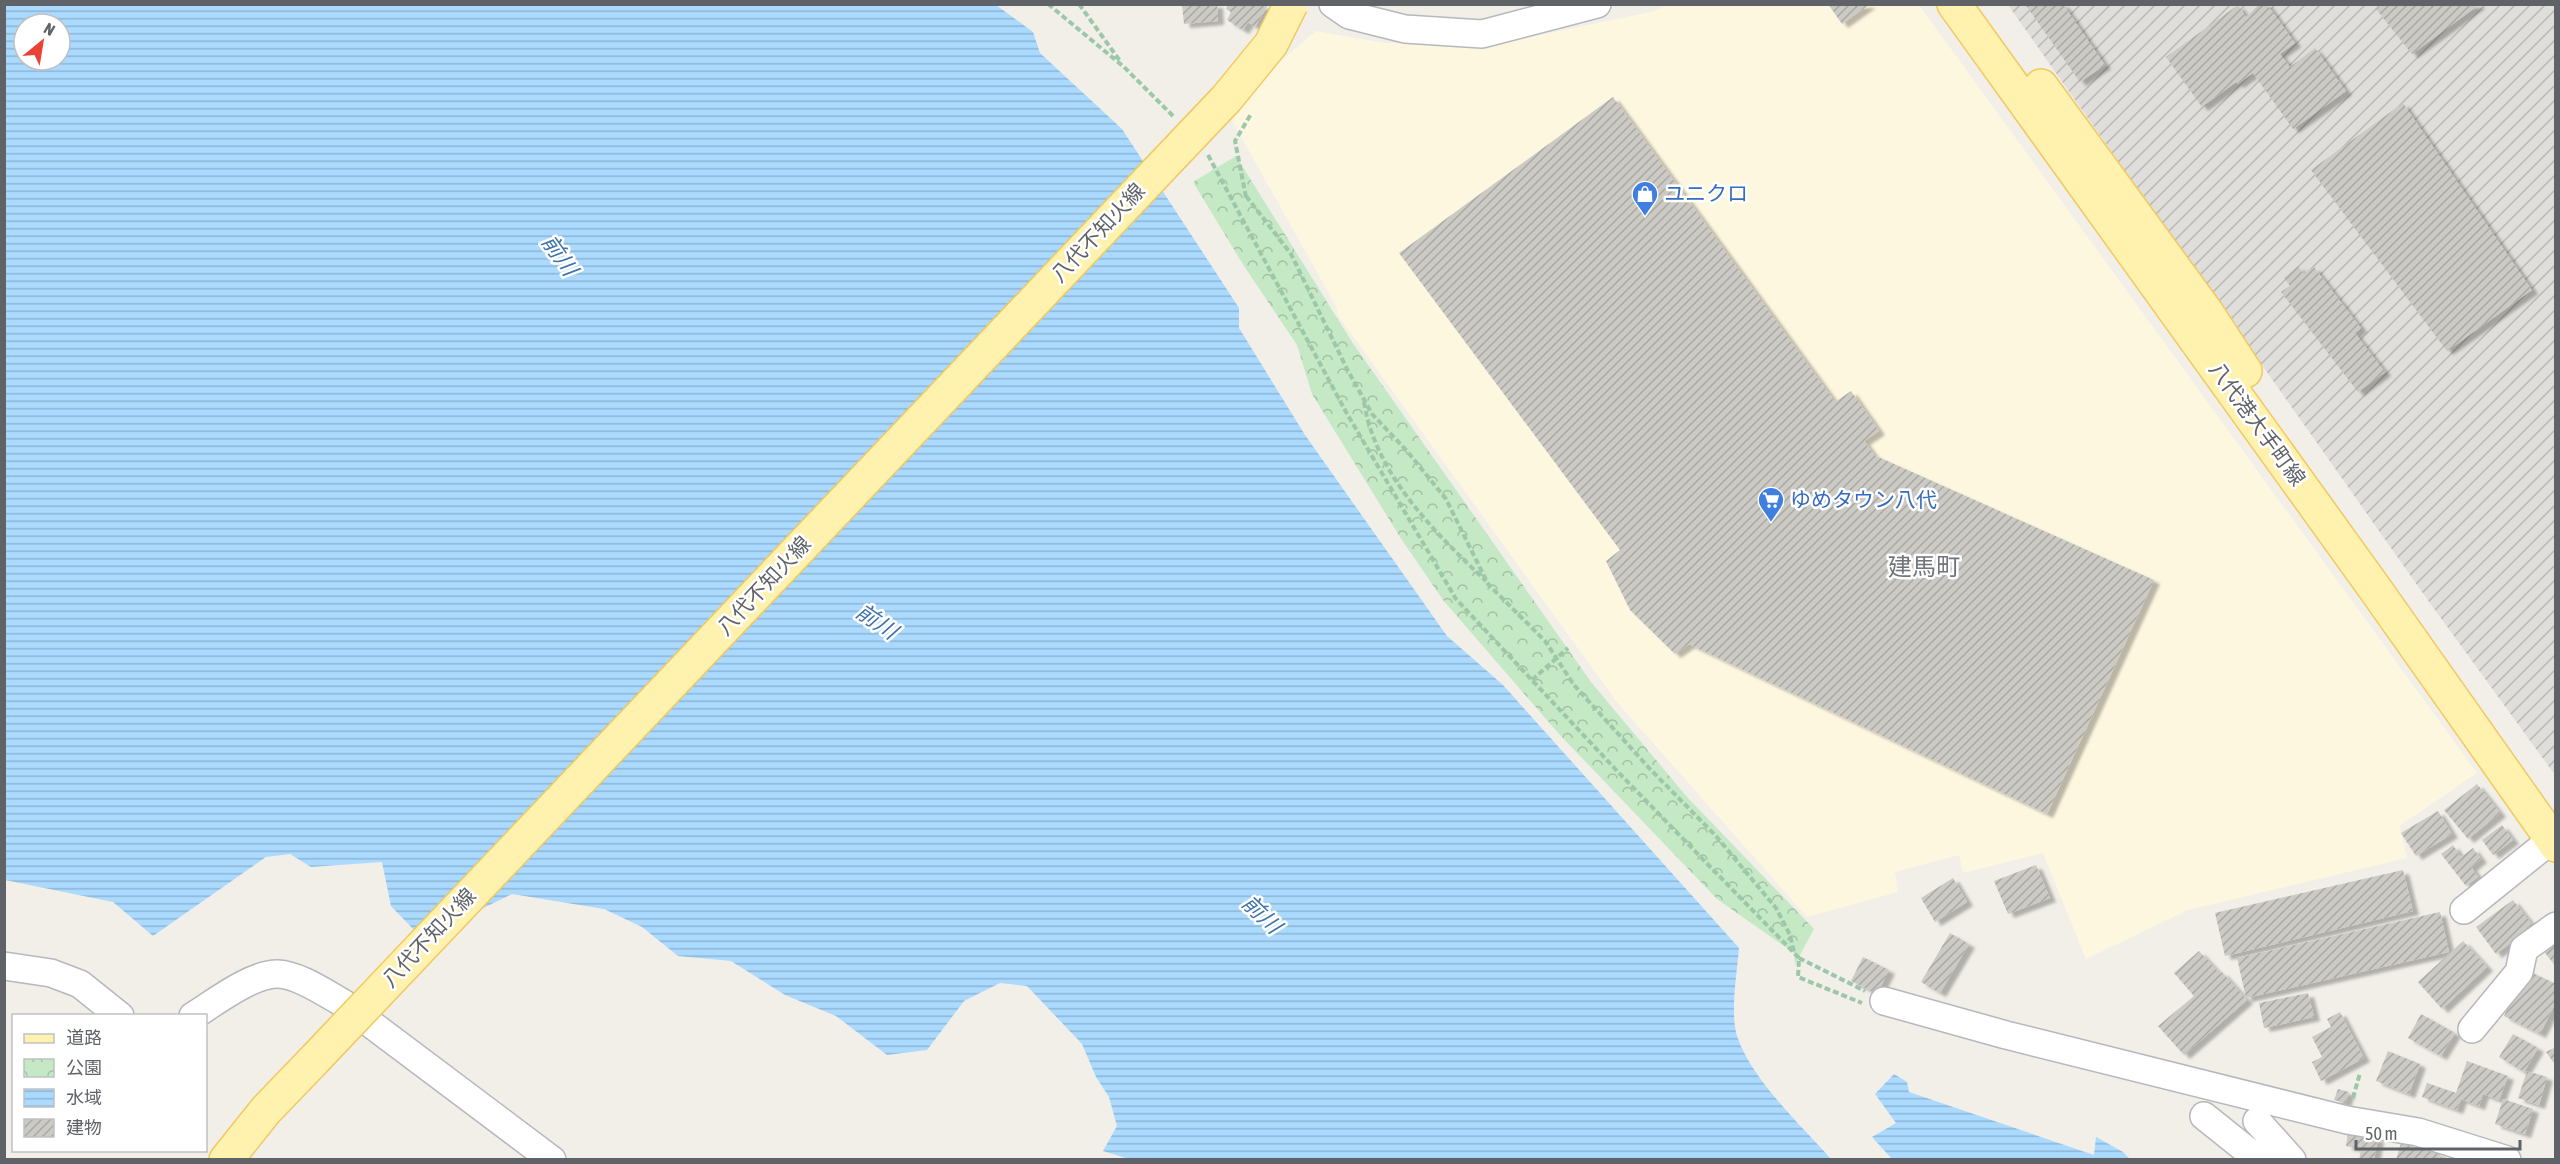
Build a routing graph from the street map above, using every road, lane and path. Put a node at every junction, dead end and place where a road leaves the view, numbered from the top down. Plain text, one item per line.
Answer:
1 (1048, 4) edge
2 (1079, 4) edge
3 (1291, 4) edge
4 (1333, 4) edge
5 (1597, 4) edge
6 (1954, 4) edge
7 (1982, 4) edge
8 (1124, 67) junction
9 (1253, 111) dead end
10 (1180, 124) dead end
11 (1203, 149) dead end
12 (1364, 399) junction
13 (1488, 584) junction
14 (1568, 648) dead end
15 (1557, 658) junction
16 (1532, 680) junction
17 (2554, 832) edge
18 (2464, 910) dead end
19 (2556, 926) edge
20 (1794, 953) junction
21 (1799, 957) junction
22 (4, 966) edge
23 (1798, 977) dead end
24 (1884, 1001) joint
25 (118, 1014) edge
26 (196, 1014) edge
27 (2472, 1029) dead end
28 (2204, 1116) dead end
29 (2257, 1121) dead end
30 (226, 1160) edge
31 (552, 1160) edge
32 (2259, 1160) edge
33 (2292, 1160) edge
34 (2507, 1160) edge

1 - 8 path
2 - 8 path
3 - 30 main road, 八代不知火線, bridge
4 - 5 street
6 - 17 main road, 八代港大手町線
7 - 17 main road, 八代港大手町線
8 - 10 path
9 - 12 path
11 - 16 path
12 - 13 path
12 - 13 path
13 - 15 path
14 - 15 path
15 - 16 path
15 - 20 path
16 - 20 path
17 - 18 street
19 - 27 street
20 - 21 path
21 - 23 path
21 - 24 path
22 - 25 street
24 - 34 street
26 - 31 street
28 - 32 street
29 - 33 street

